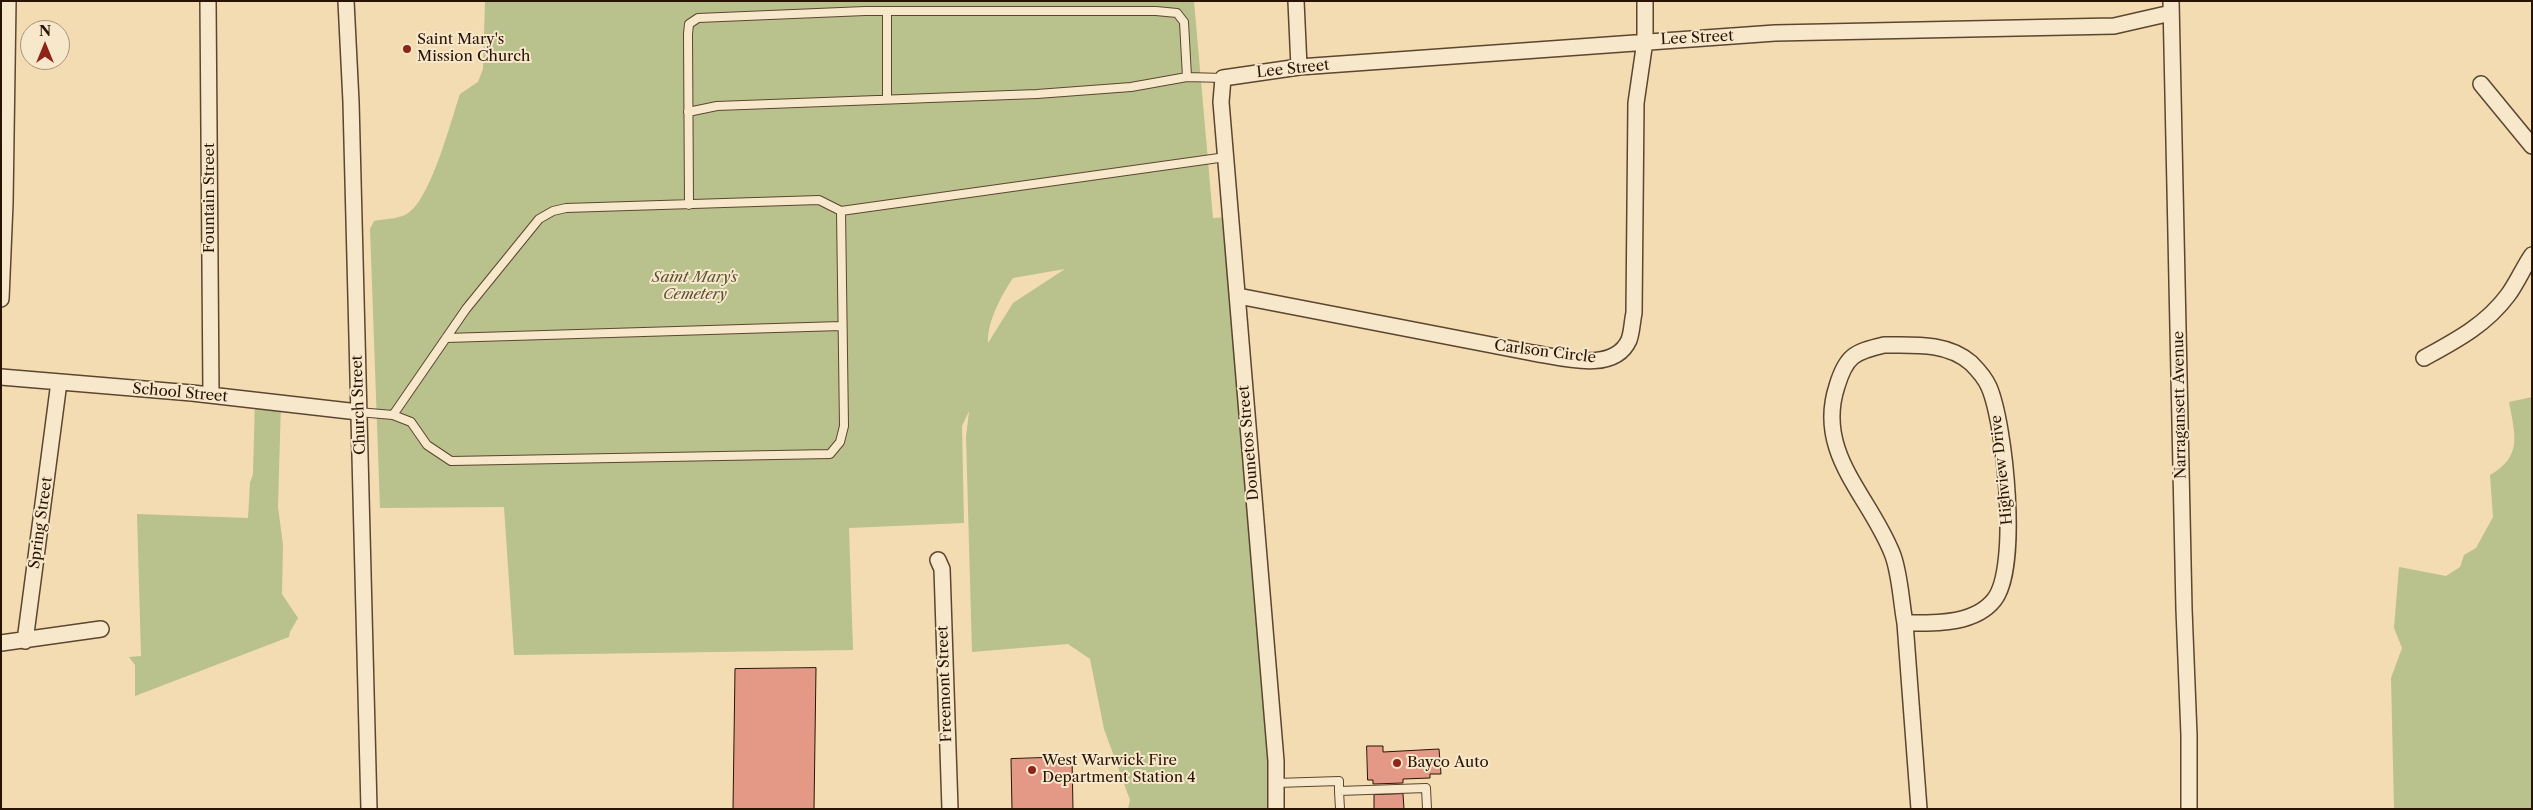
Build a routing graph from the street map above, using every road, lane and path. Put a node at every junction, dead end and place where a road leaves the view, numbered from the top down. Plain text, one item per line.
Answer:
1 (8, 1) edge
2 (208, 1) edge
3 (346, 1) edge
4 (1296, 1) edge
5 (1645, 1) edge
6 (2171, 7) edge
7 (887, 11) junction
8 (1645, 41) junction
9 (1299, 67) junction
10 (1187, 77) junction
11 (1223, 78) junction
12 (2481, 84) dead end
13 (888, 99) junction
14 (688, 112) junction
15 (2532, 146) edge
16 (1226, 157) junction
17 (689, 205) junction
18 (841, 211) junction
19 (2532, 255) edge
20 (1238, 296) junction
21 (1, 299) edge
22 (841, 326) junction
23 (446, 338) junction
24 (2424, 358) dead end
25 (1, 377) edge
26 (59, 382) junction
27 (211, 395) junction
28 (358, 412) junction
29 (393, 414) junction
30 (938, 560) dead end
31 (1905, 623) junction
32 (101, 629) dead end
33 (25, 641) junction
34 (1, 643) edge
35 (1276, 783) junction
36 (1339, 791) junction
37 (369, 809) edge
38 (950, 809) edge
39 (1276, 809) edge
40 (1340, 809) edge
41 (1427, 809) edge
42 (1919, 809) edge
43 (2189, 809) edge

1 - 21 street
2 - 27 street, Fountain Street
3 - 28 street, Church Street
4 - 9 street
5 - 8 street, Carlson Circle
6 - 8 street, Lee Street
6 - 43 street, Narragansett Avenue
7 - 10 lane
7 - 13 lane
7 - 14 lane
8 - 9 street, Lee Street
8 - 20 street, Carlson Circle
9 - 11 street, Lee Street
10 - 11 lane
10 - 13 lane
11 - 16 street, Dounetos Street
12 - 15 street
13 - 14 lane
14 - 17 lane
16 - 18 lane
16 - 20 street, Dounetos Street
17 - 18 lane
17 - 23 lane
18 - 22 lane
19 - 24 street
20 - 35 street, Dounetos Street
22 - 23 lane
22 - 29 lane
23 - 29 lane
25 - 26 street, School Street
26 - 27 street, School Street
26 - 33 street, Spring Street
27 - 28 street, School Street
28 - 29 lane
28 - 37 street, Church Street
30 - 38 street, Freemont Street
31 - 31 street, Highview Drive
31 - 42 street, Highview Drive
32 - 33 street
33 - 34 street
35 - 36 lane
35 - 39 street, Dounetos Street
36 - 40 lane
36 - 41 lane

